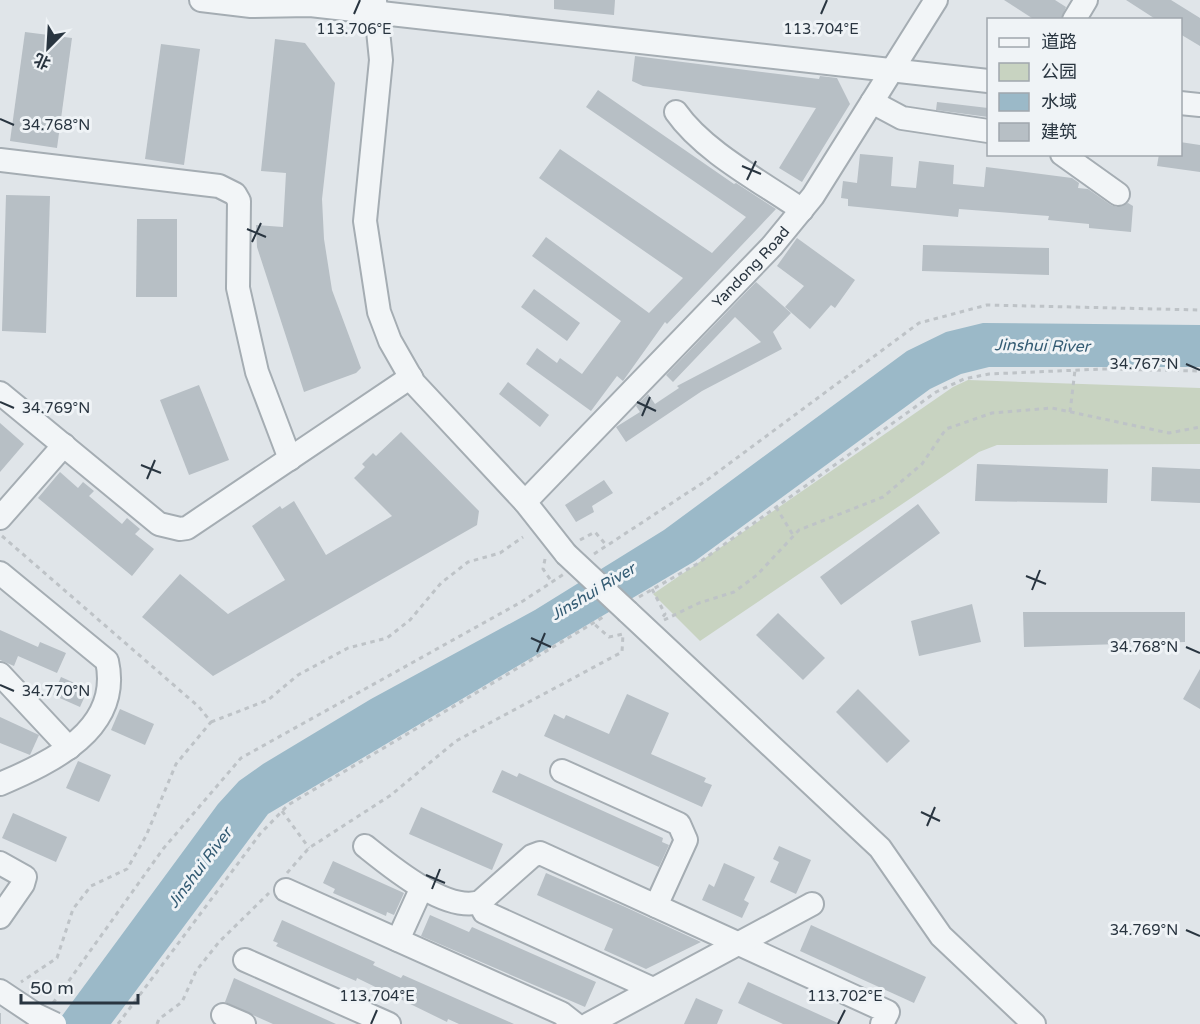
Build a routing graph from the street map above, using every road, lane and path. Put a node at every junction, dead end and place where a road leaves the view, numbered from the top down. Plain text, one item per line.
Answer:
1 (201, 0) edge
2 (287, 0) edge
3 (936, 0) edge
4 (1086, 0) edge
5 (310, 5) junction
6 (376, 7) edge
7 (1075, 18) edge
8 (892, 70) junction
9 (987, 81) edge
10 (872, 102) junction
11 (1182, 103) edge
12 (1200, 105) edge
13 (676, 112) dead end
14 (987, 131) edge
15 (1065, 156) edge
16 (0, 160) edge
17 (1118, 194) dead end
18 (802, 210) junction
19 (1075, 370) dead end
20 (411, 377) junction
21 (0, 393) edge
22 (1070, 412) junction
23 (1200, 426) edge
24 (64, 445) junction
25 (290, 459) junction
26 (525, 502) junction
27 (776, 507) dead end
28 (0, 518) edge
29 (0, 535) edge
30 (793, 535) junction
31 (524, 537) dead end
32 (607, 546) dead end
33 (564, 551) junction
34 (0, 573) edge
35 (552, 582) dead end
36 (652, 589) dead end
37 (593, 623) dead end
38 (0, 674) edge
39 (211, 722) junction
40 (69, 748) junction
41 (562, 771) dead end
42 (0, 784) edge
43 (282, 811) dead end
44 (365, 846) dead end
45 (309, 848) junction
46 (0, 863) edge
47 (280, 886) junction
48 (422, 887) junction
49 (480, 902) junction
50 (812, 904) dead end
51 (656, 906) junction
52 (0, 917) edge
53 (398, 940) junction
54 (738, 944) junction
55 (245, 960) dead end
56 (653, 990) junction
57 (6, 995) edge
58 (224, 1015) dead end
59 (45, 1020) edge
60 (157, 1024) edge
61 (244, 1024) edge
62 (389, 1024) edge
63 (575, 1024) edge
64 (589, 1024) edge
65 (882, 1024) edge
66 (1034, 1024) edge

1 - 5 street
2 - 5 street
3 - 8 street, Yandong Road
4 - 7 street
5 - 6 street
6 - 8 street
6 - 20 street
8 - 9 street
8 - 10 street, Yandong Road
10 - 14 street
10 - 18 street, Yandong Road
11 - 12 street
13 - 18 street
15 - 17 street
16 - 25 street
18 - 26 street, Yandong Road
19 - 22 path
20 - 25 street
20 - 26 street
21 - 24 street
22 - 23 path
22 - 30 path
24 - 25 street
24 - 28 street
26 - 33 street
27 - 30 path
29 - 39 path
30 - 36 path
31 - 39 path
32 - 33 path
33 - 35 path
33 - 66 street, bridge
34 - 40 street
37 - 45 path
38 - 40 street
39 - 57 path
40 - 42 street
41 - 51 street
43 - 45 path
44 - 48 street
45 - 47 path
46 - 52 street
47 - 53 street
47 - 60 path
48 - 49 street
48 - 53 street
49 - 51 street
49 - 56 street
50 - 54 street
51 - 54 street
53 - 63 street
54 - 56 street
54 - 65 street
55 - 62 street
56 - 64 street
57 - 59 street
58 - 61 street

